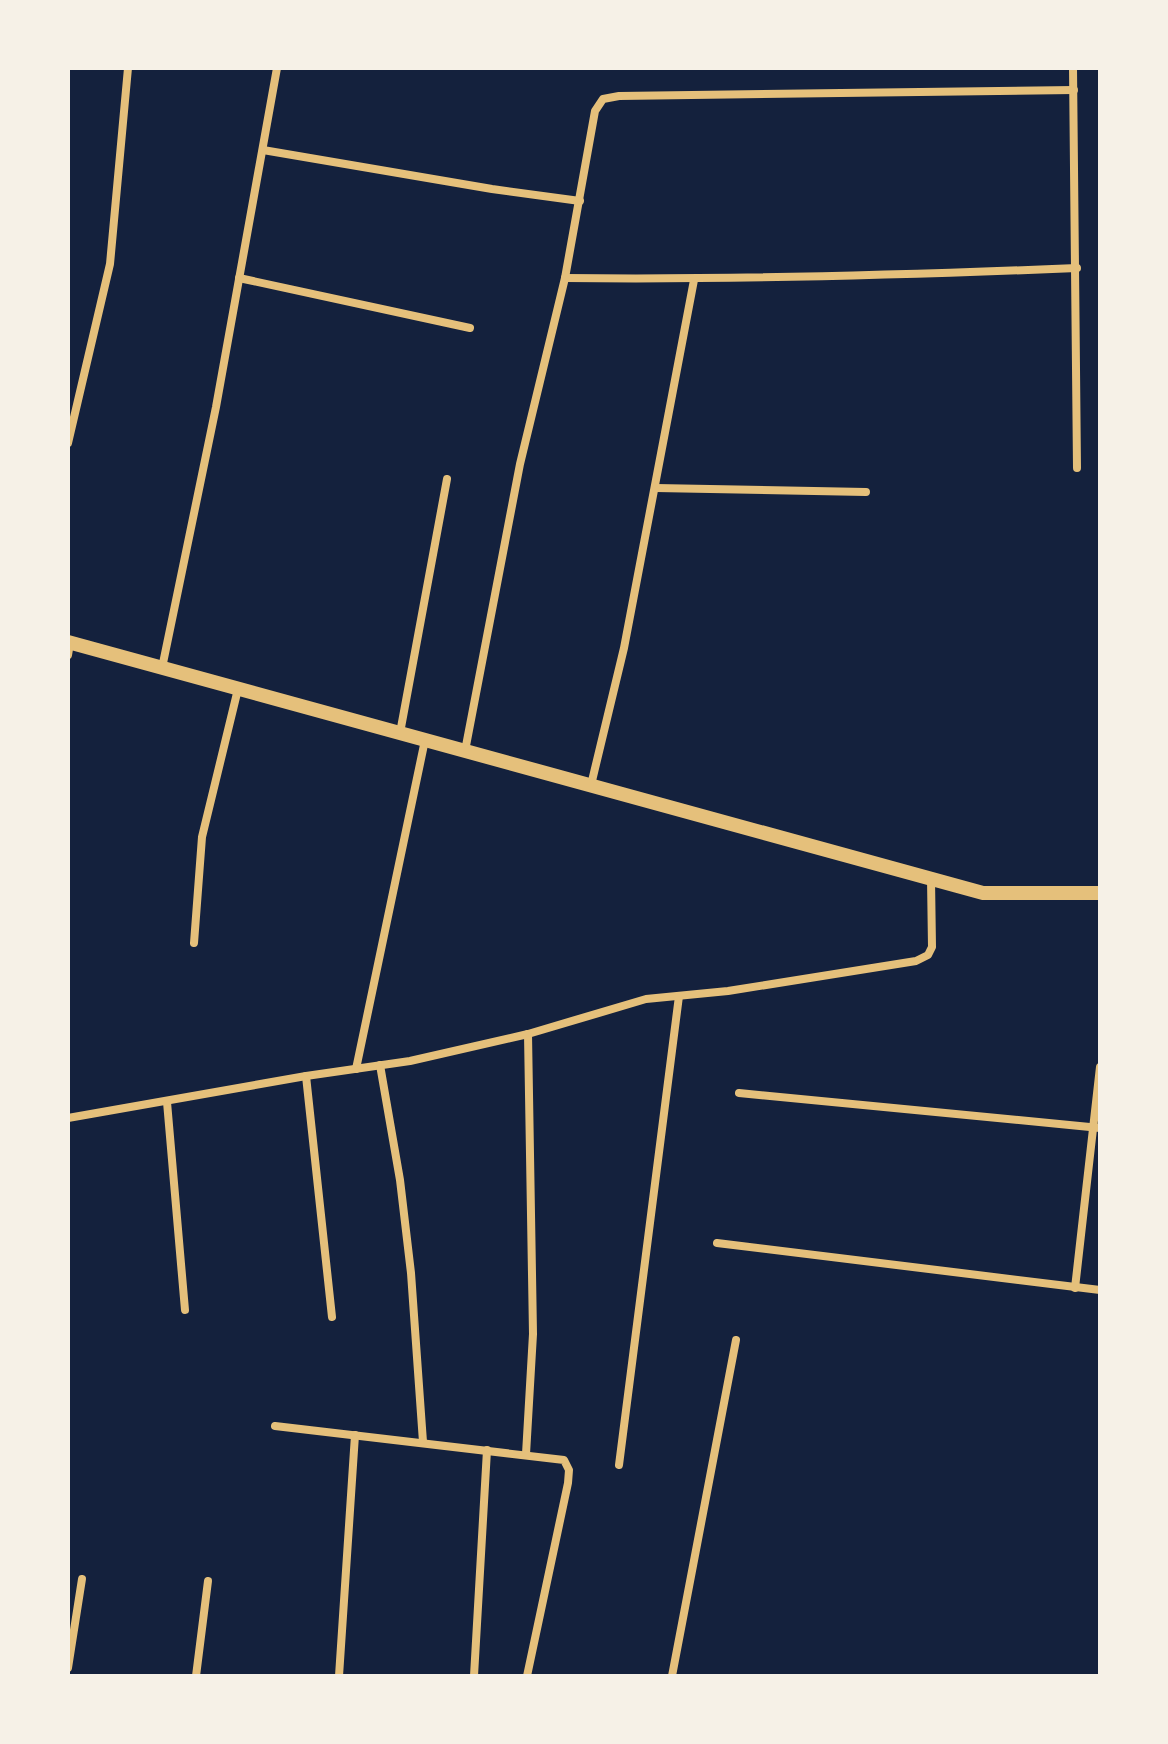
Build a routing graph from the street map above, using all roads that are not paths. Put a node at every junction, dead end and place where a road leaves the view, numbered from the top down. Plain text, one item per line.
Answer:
1 (128, 68) edge
2 (277, 68) edge
3 (1073, 68) edge
4 (1074, 90) junction
5 (263, 150) junction
6 (580, 201) junction
7 (1077, 268) junction
8 (239, 278) junction
9 (565, 278) junction
10 (694, 280) junction
11 (470, 328) dead end
12 (68, 443) edge
13 (1077, 468) dead end
14 (447, 479) dead end
15 (656, 488) junction
16 (866, 492) dead end
17 (69, 647) edge
18 (162, 668) junction
19 (238, 689) junction
20 (400, 733) junction
21 (425, 740) junction
22 (465, 751) junction
23 (591, 785) junction
24 (931, 879) junction
25 (1100, 893) edge
26 (194, 943) dead end
27 (679, 996) junction
28 (528, 1034) junction
29 (380, 1065) junction
30 (1100, 1067) edge
31 (356, 1069) junction
32 (306, 1076) junction
33 (739, 1093) dead end
34 (167, 1102) junction
35 (68, 1118) edge
36 (1097, 1128) edge
37 (717, 1243) dead end
38 (1075, 1288) junction
39 (1100, 1290) edge
40 (185, 1310) dead end
41 (332, 1317) dead end
42 (736, 1340) dead end
43 (275, 1426) dead end
44 (355, 1435) junction
45 (423, 1442) junction
46 (487, 1450) junction
47 (526, 1454) junction
48 (619, 1465) dead end
49 (82, 1579) dead end
50 (208, 1581) dead end
51 (68, 1668) edge
52 (196, 1676) edge
53 (339, 1676) edge
54 (474, 1676) edge
55 (527, 1676) edge
56 (672, 1676) edge

1 - 12 street
2 - 5 street
3 - 4 street
4 - 6 street
4 - 7 street
5 - 6 street
5 - 8 street
6 - 9 street
7 - 10 street
7 - 13 street
8 - 11 street
8 - 18 street
9 - 10 street
9 - 22 street
10 - 15 street
14 - 20 street
15 - 16 street
15 - 23 street
17 - 18 street
18 - 19 street
19 - 20 street
19 - 26 street
20 - 21 street
21 - 22 street
21 - 31 street
22 - 23 street
23 - 24 street
24 - 25 street
24 - 27 street
27 - 28 street
27 - 48 street
28 - 29 street
28 - 47 street
29 - 31 street
29 - 45 street
30 - 36 street
31 - 32 street
32 - 34 street
32 - 41 street
33 - 36 street
34 - 35 street
34 - 40 street
36 - 38 street
37 - 38 street
38 - 39 street
42 - 56 street
43 - 44 street
44 - 45 street
44 - 53 street
45 - 46 street
46 - 47 street
46 - 54 street
47 - 55 street
49 - 51 street
50 - 52 street

